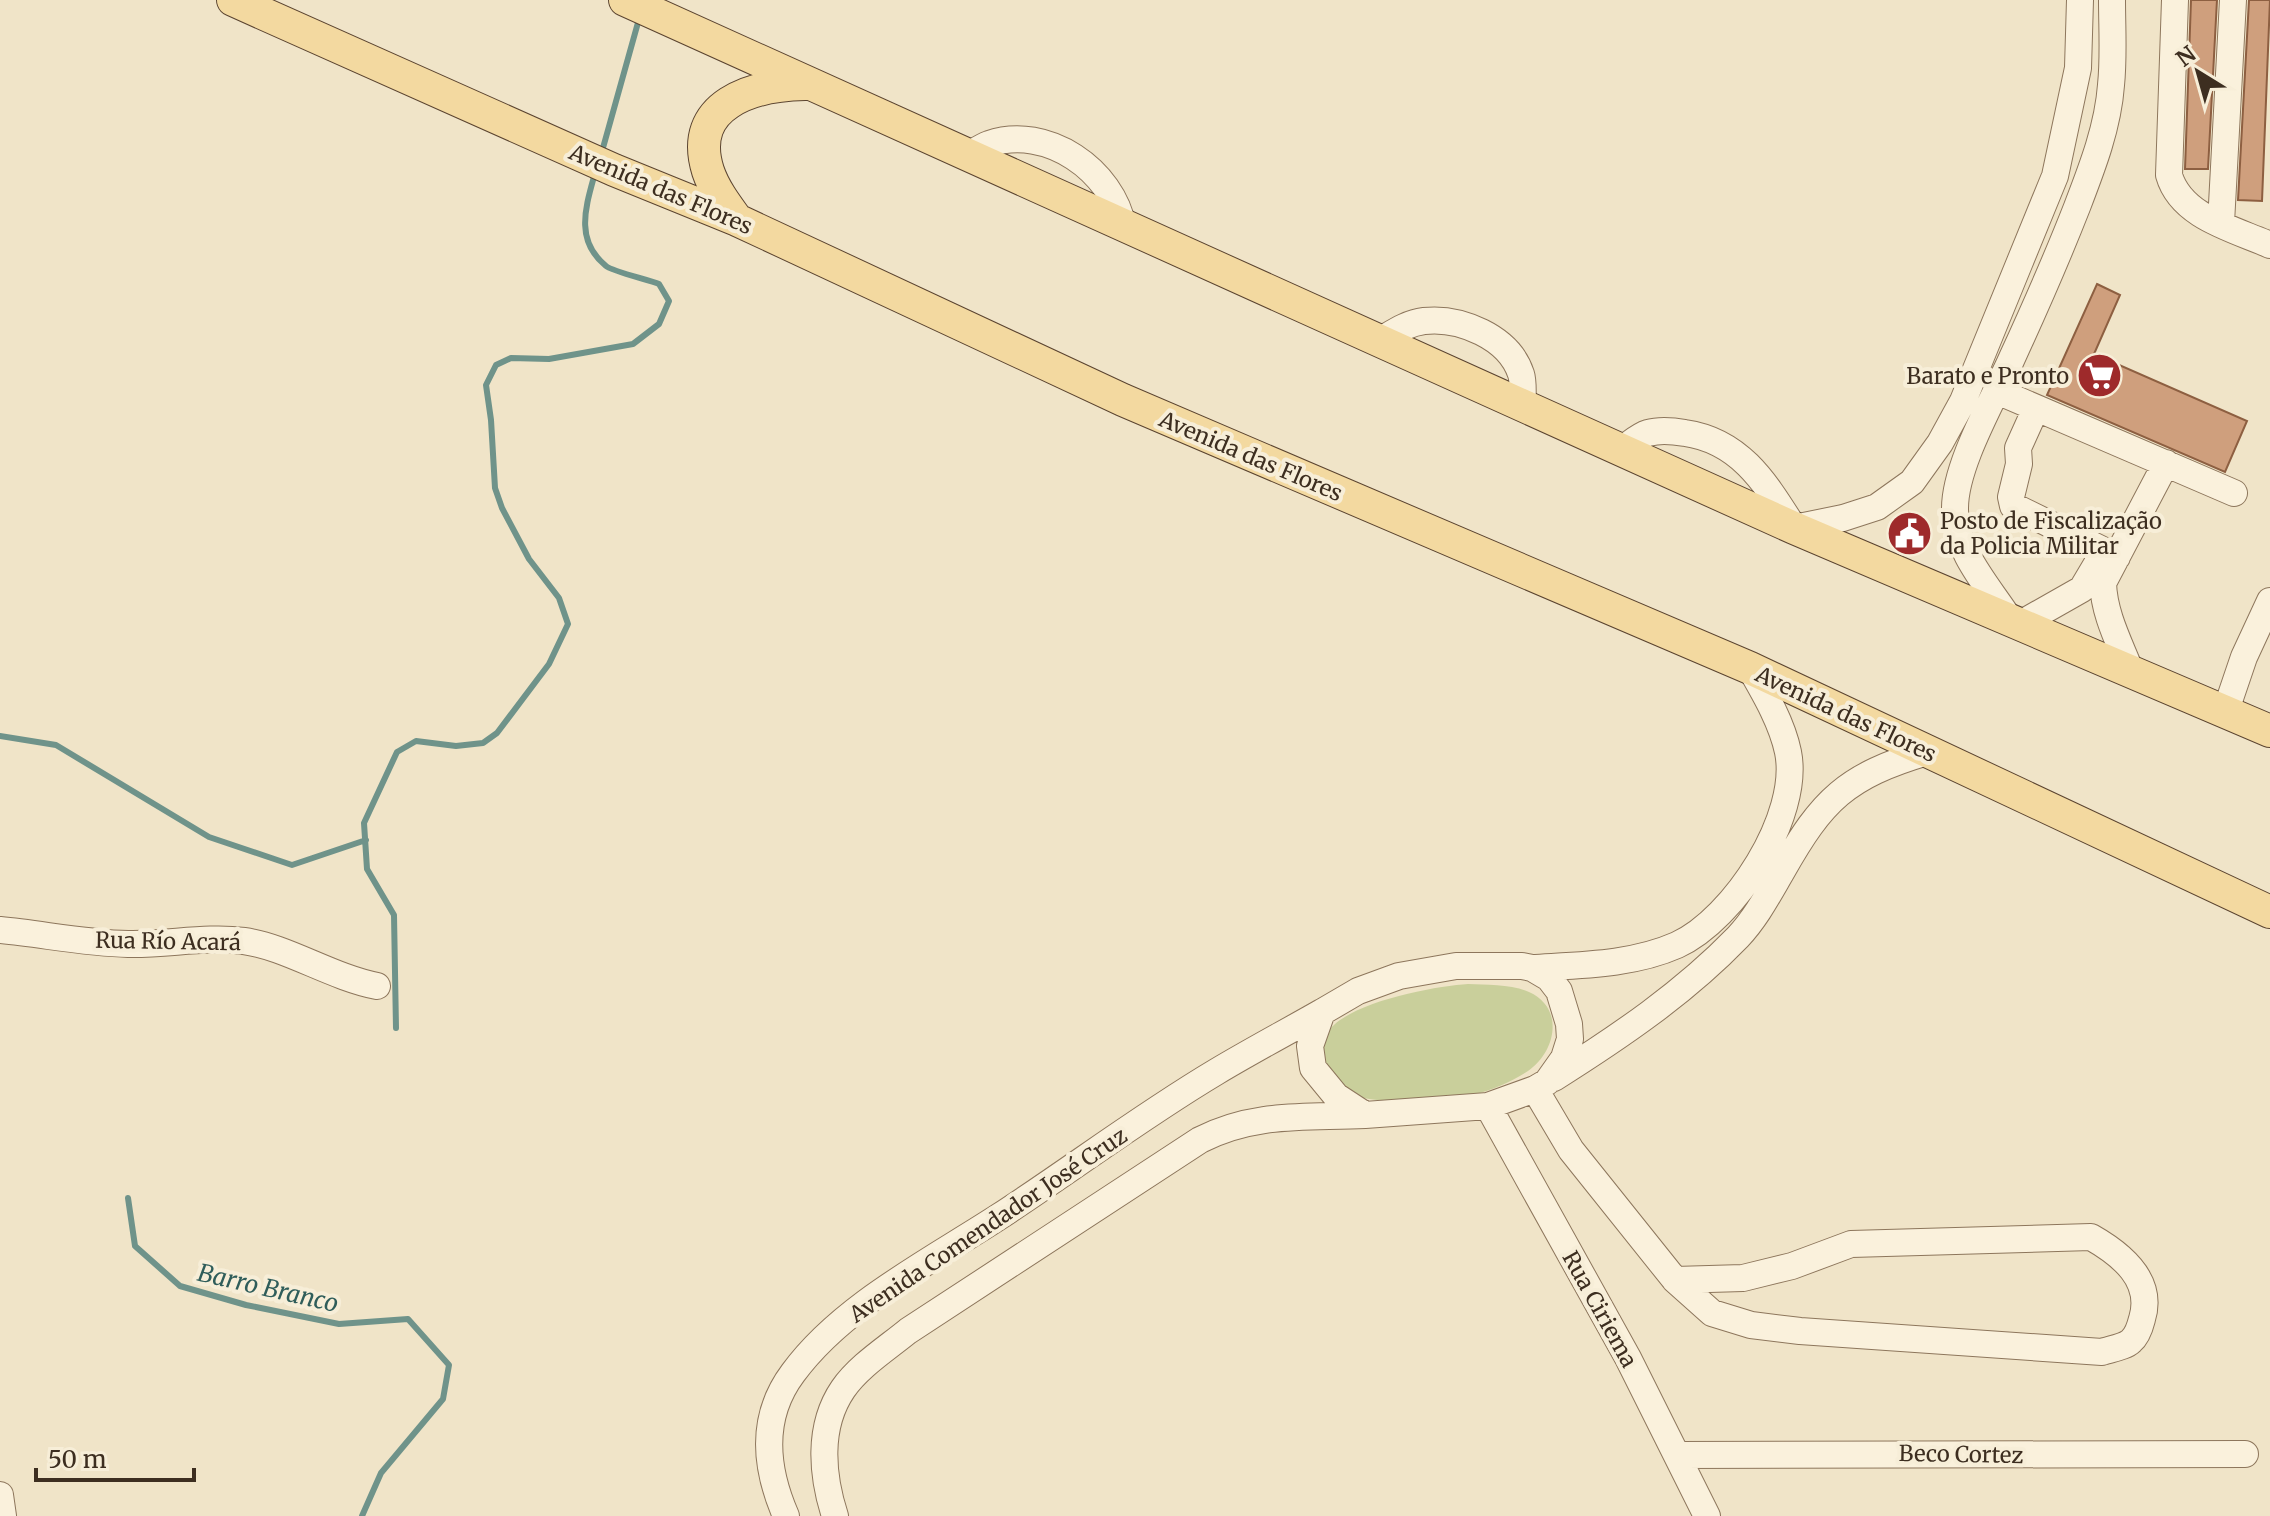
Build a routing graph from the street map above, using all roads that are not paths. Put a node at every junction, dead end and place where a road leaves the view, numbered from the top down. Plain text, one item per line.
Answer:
1 (233, 0) edge
2 (625, 0) edge
3 (2080, 0) edge
4 (2112, 0) edge
5 (2175, 0) edge
6 (2233, 0) edge
7 (805, 84) junction
8 (967, 156) junction
9 (737, 220) junction
10 (2221, 223) junction
11 (1123, 227) junction
12 (2270, 245) edge
13 (1379, 341) junction
14 (1997, 391) junction
15 (1523, 405) junction
16 (2036, 408) junction
17 (1621, 450) junction
18 (2158, 460) junction
19 (2234, 493) dead end
20 (1794, 528) junction
21 (2111, 554) junction
22 (2270, 601) edge
23 (2015, 620) junction
24 (1750, 668) junction
25 (2130, 670) junction
26 (2226, 710) junction
27 (2270, 731) edge
28 (1927, 752) junction
29 (2263, 906) edge
30 (0, 930) edge
31 (1532, 968) junction
32 (377, 986) dead end
33 (1322, 1012) junction
34 (1541, 1086) junction
35 (1488, 1106) junction
36 (1365, 1115) junction
37 (1675, 1280) junction
38 (2245, 1454) dead end
39 (1678, 1455) junction
40 (0, 1495) edge
41 (778, 1514) edge
42 (3, 1516) edge
43 (835, 1516) edge
44 (1707, 1516) edge

1 - 9 main road, Avenida das Flores
2 - 7 main road
3 - 20 street
4 - 14 street
5 - 10 street
6 - 10 street
7 - 8 main road
7 - 9 main road
8 - 11 main road
8 - 11 street
9 - 24 main road, Avenida das Flores
10 - 12 street
11 - 13 main road
13 - 15 main road
13 - 15 street
14 - 16 street
14 - 23 street
15 - 17 main road
16 - 18 street
16 - 21 street
17 - 20 main road
17 - 20 street
18 - 19 street
18 - 21 street
20 - 23 main road
21 - 23 street
21 - 25 street
22 - 26 street
23 - 25 main road
24 - 28 main road, Avenida das Flores
24 - 31 street
25 - 26 main road
26 - 27 main road
28 - 29 main road, Avenida das Flores
28 - 34 street
30 - 32 street, Rua Río Acará
31 - 33 street, Avenida Comendador José Cruz
31 - 34 street
33 - 36 street
33 - 41 street, Avenida Comendador José Cruz
34 - 35 street, Avenida Comendador José Cruz
34 - 37 street
35 - 36 street, Avenida Comendador José Cruz
35 - 39 street, Rua Ciriema
36 - 43 street, Avenida Comendador José Cruz
37 - 37 street
38 - 39 street, Beco Cortez
39 - 44 street, Rua Ciriema
40 - 42 street

